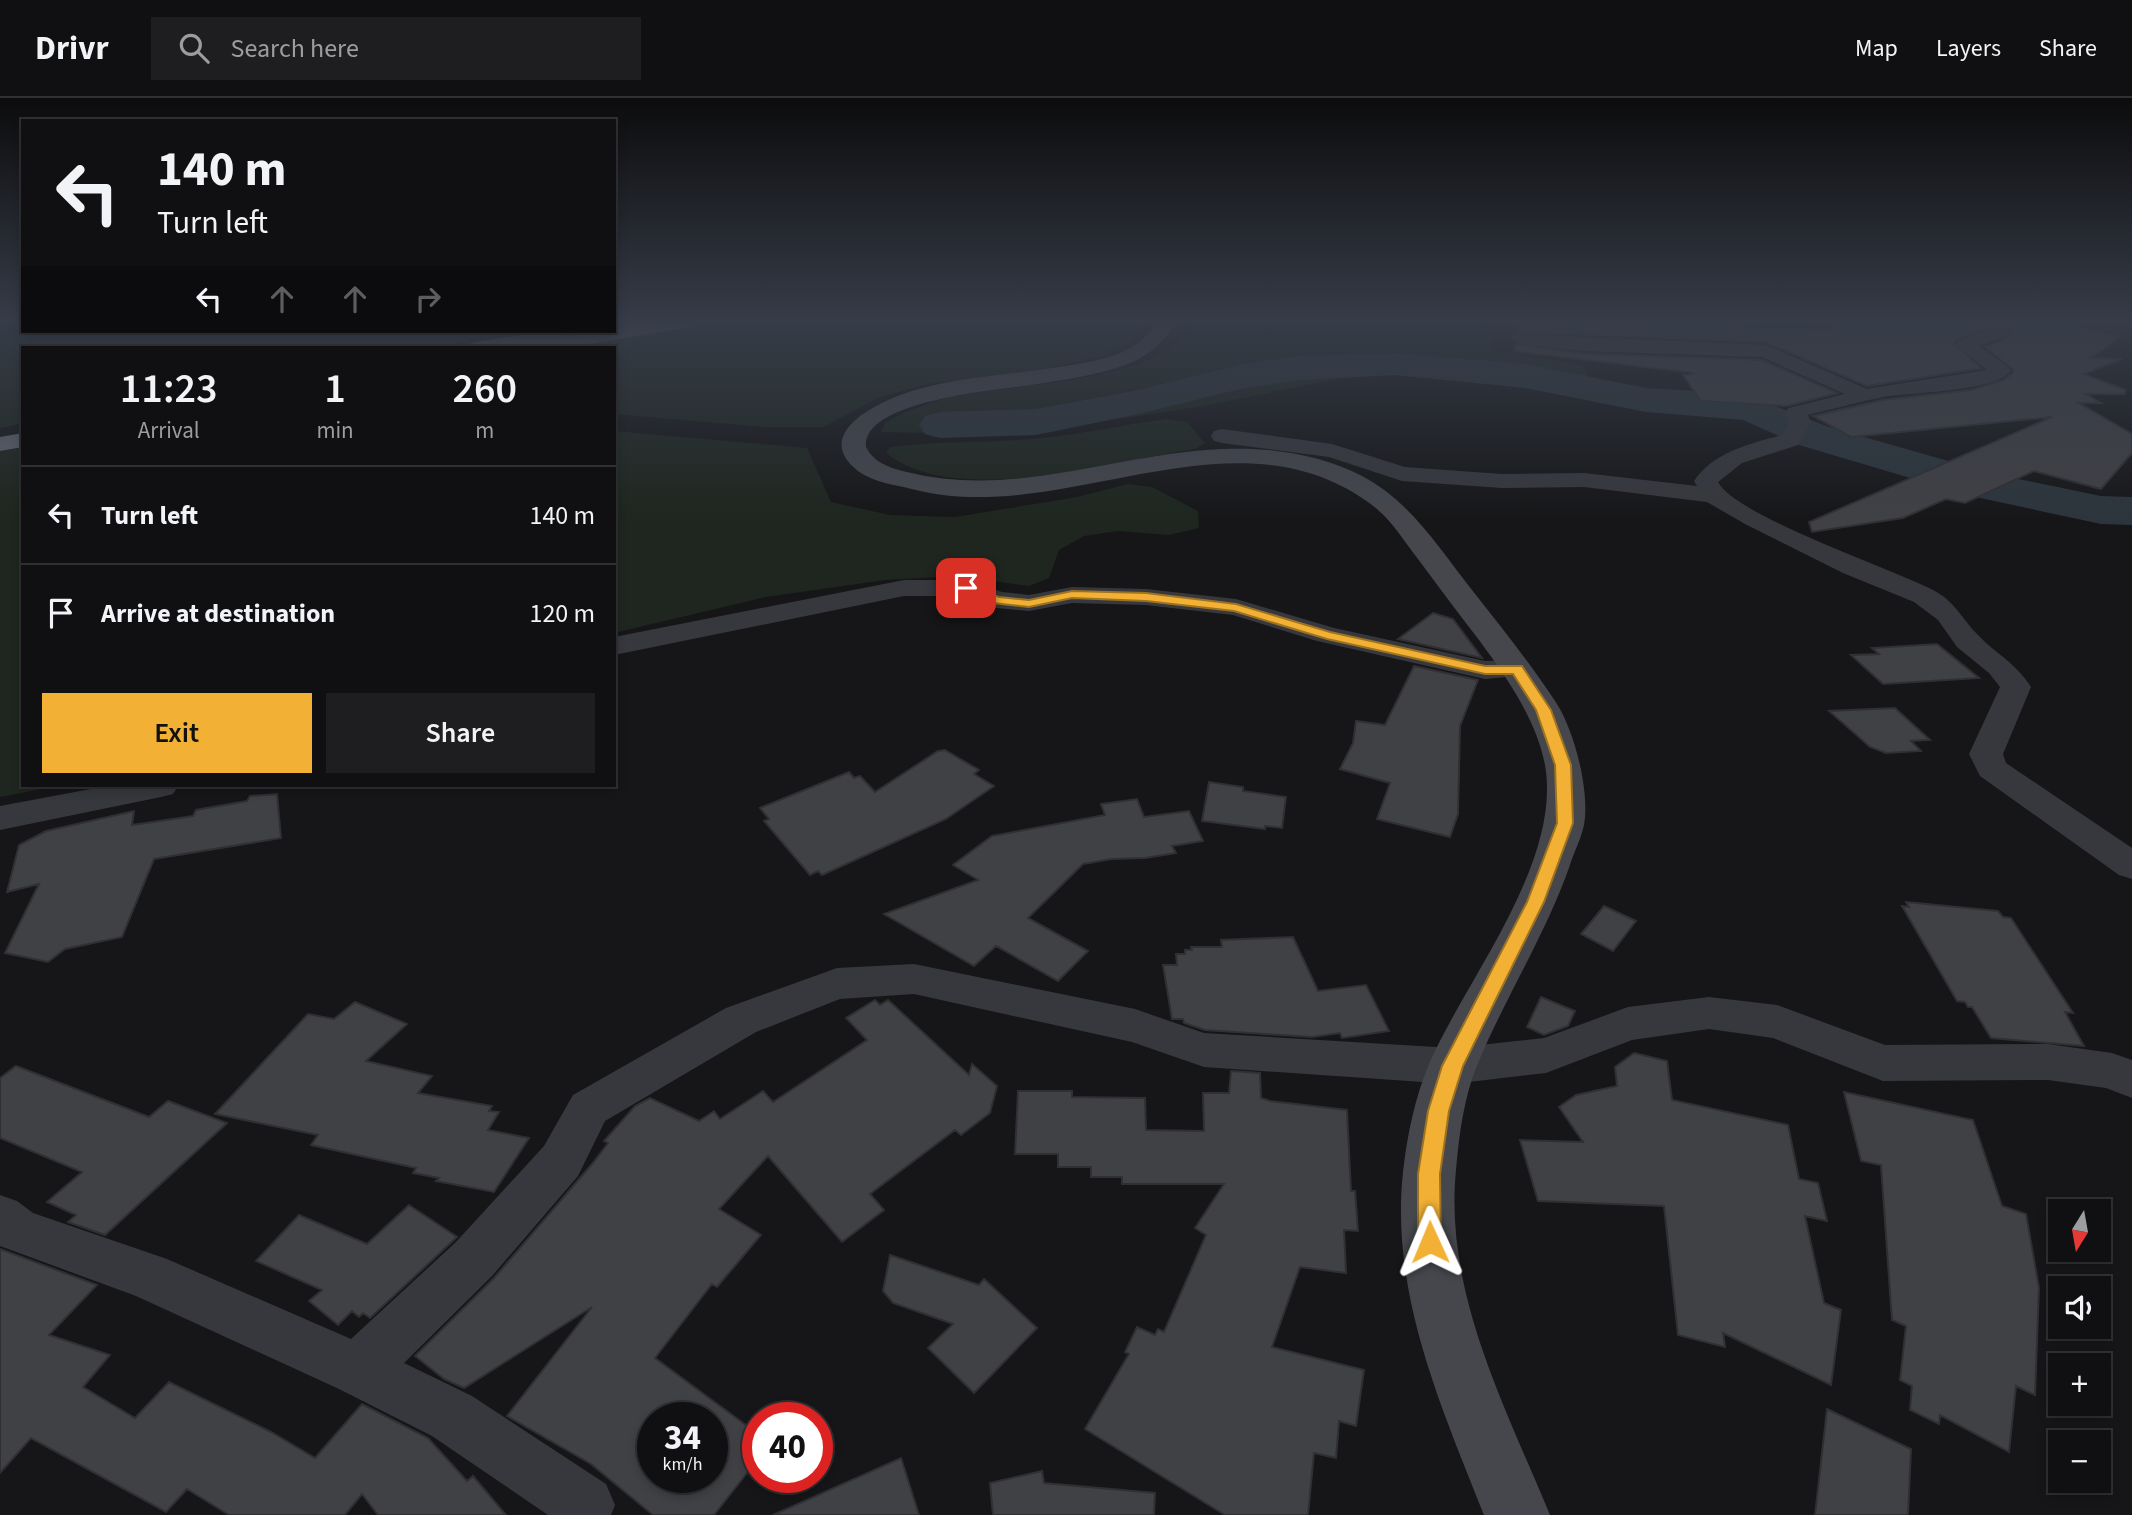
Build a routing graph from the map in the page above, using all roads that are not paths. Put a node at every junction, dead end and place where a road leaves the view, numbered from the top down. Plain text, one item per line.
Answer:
1 (962, 388) edge
2 (1849, 388) edge
3 (1914, 388) edge
4 (1865, 395) junction
5 (21, 429) edge
6 (0, 433) edge
7 (1222, 436) dead end
8 (21, 440) edge
9 (0, 444) edge
10 (1306, 455) junction
11 (1713, 495) junction
12 (616, 646) edge
13 (1517, 669) junction
14 (157, 787) edge
15 (0, 818) edge
16 (2132, 866) edge
17 (1452, 1066) junction
18 (2132, 1080) edge
19 (0, 1217) edge
20 (358, 1370) junction
21 (578, 1515) edge
22 (1517, 1515) edge

1 - 10 street
2 - 4 street
3 - 4 street
4 - 11 street
5 - 6 highway
7 - 10 street
8 - 9 highway
10 - 11 street
10 - 13 street
11 - 16 street
12 - 13 street
13 - 17 street
14 - 15 street
17 - 18 street
17 - 20 street
17 - 22 street
19 - 20 street
20 - 21 street

